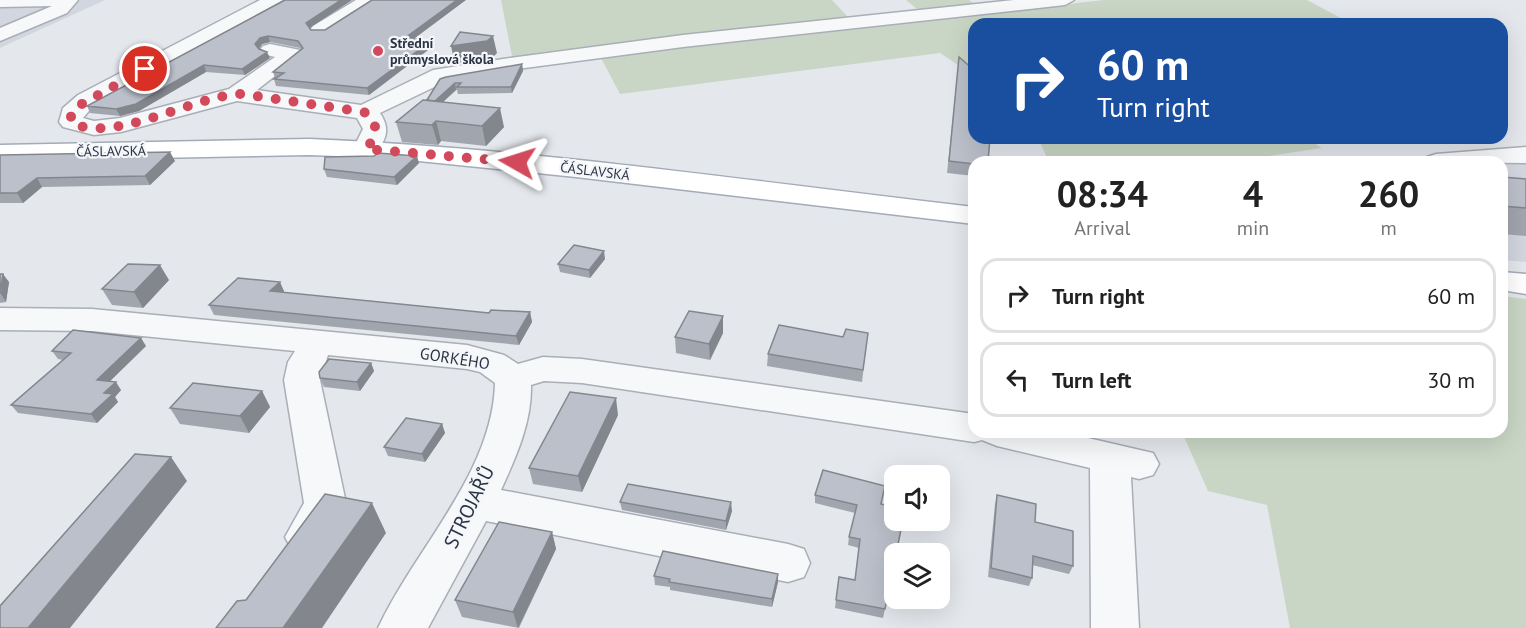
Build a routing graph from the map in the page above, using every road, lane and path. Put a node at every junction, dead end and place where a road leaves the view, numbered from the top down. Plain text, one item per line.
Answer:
1 (62, 0) edge
2 (69, 0) edge
3 (274, 0) edge
4 (369, 0) edge
5 (1065, 0) edge
6 (30, 1) edge
7 (0, 2) edge
8 (0, 15) edge
9 (320, 30) edge
10 (0, 35) edge
11 (270, 50) dead end
12 (237, 94) junction
13 (364, 112) junction
14 (366, 149) junction
15 (0, 153) edge
16 (1526, 155) edge
17 (1508, 156) edge
18 (968, 215) edge
19 (1508, 282) edge
20 (1526, 284) edge
21 (0, 319) edge
22 (318, 341) junction
23 (513, 378) junction
24 (968, 427) edge
25 (1023, 438) edge
26 (474, 502) junction
27 (788, 562) dead end
28 (286, 563) edge
29 (402, 628) edge
30 (1115, 628) edge

1 - 6 street
2 - 10 street
3 - 12 street
4 - 9 street
5 - 13 street
6 - 7 street
6 - 8 street
11 - 12 street
12 - 13 street
13 - 14 street
14 - 15 main road, ČÁSLAVSKÁ
14 - 18 main road, ČÁSLAVSKÁ
16 - 17 street
19 - 20 main road
21 - 22 street, GORKÉHO
22 - 23 street, GORKÉHO
22 - 28 street
23 - 24 street
23 - 26 street, STROJAŘŮ
25 - 30 street
26 - 27 street
26 - 29 street, STROJAŘŮ

